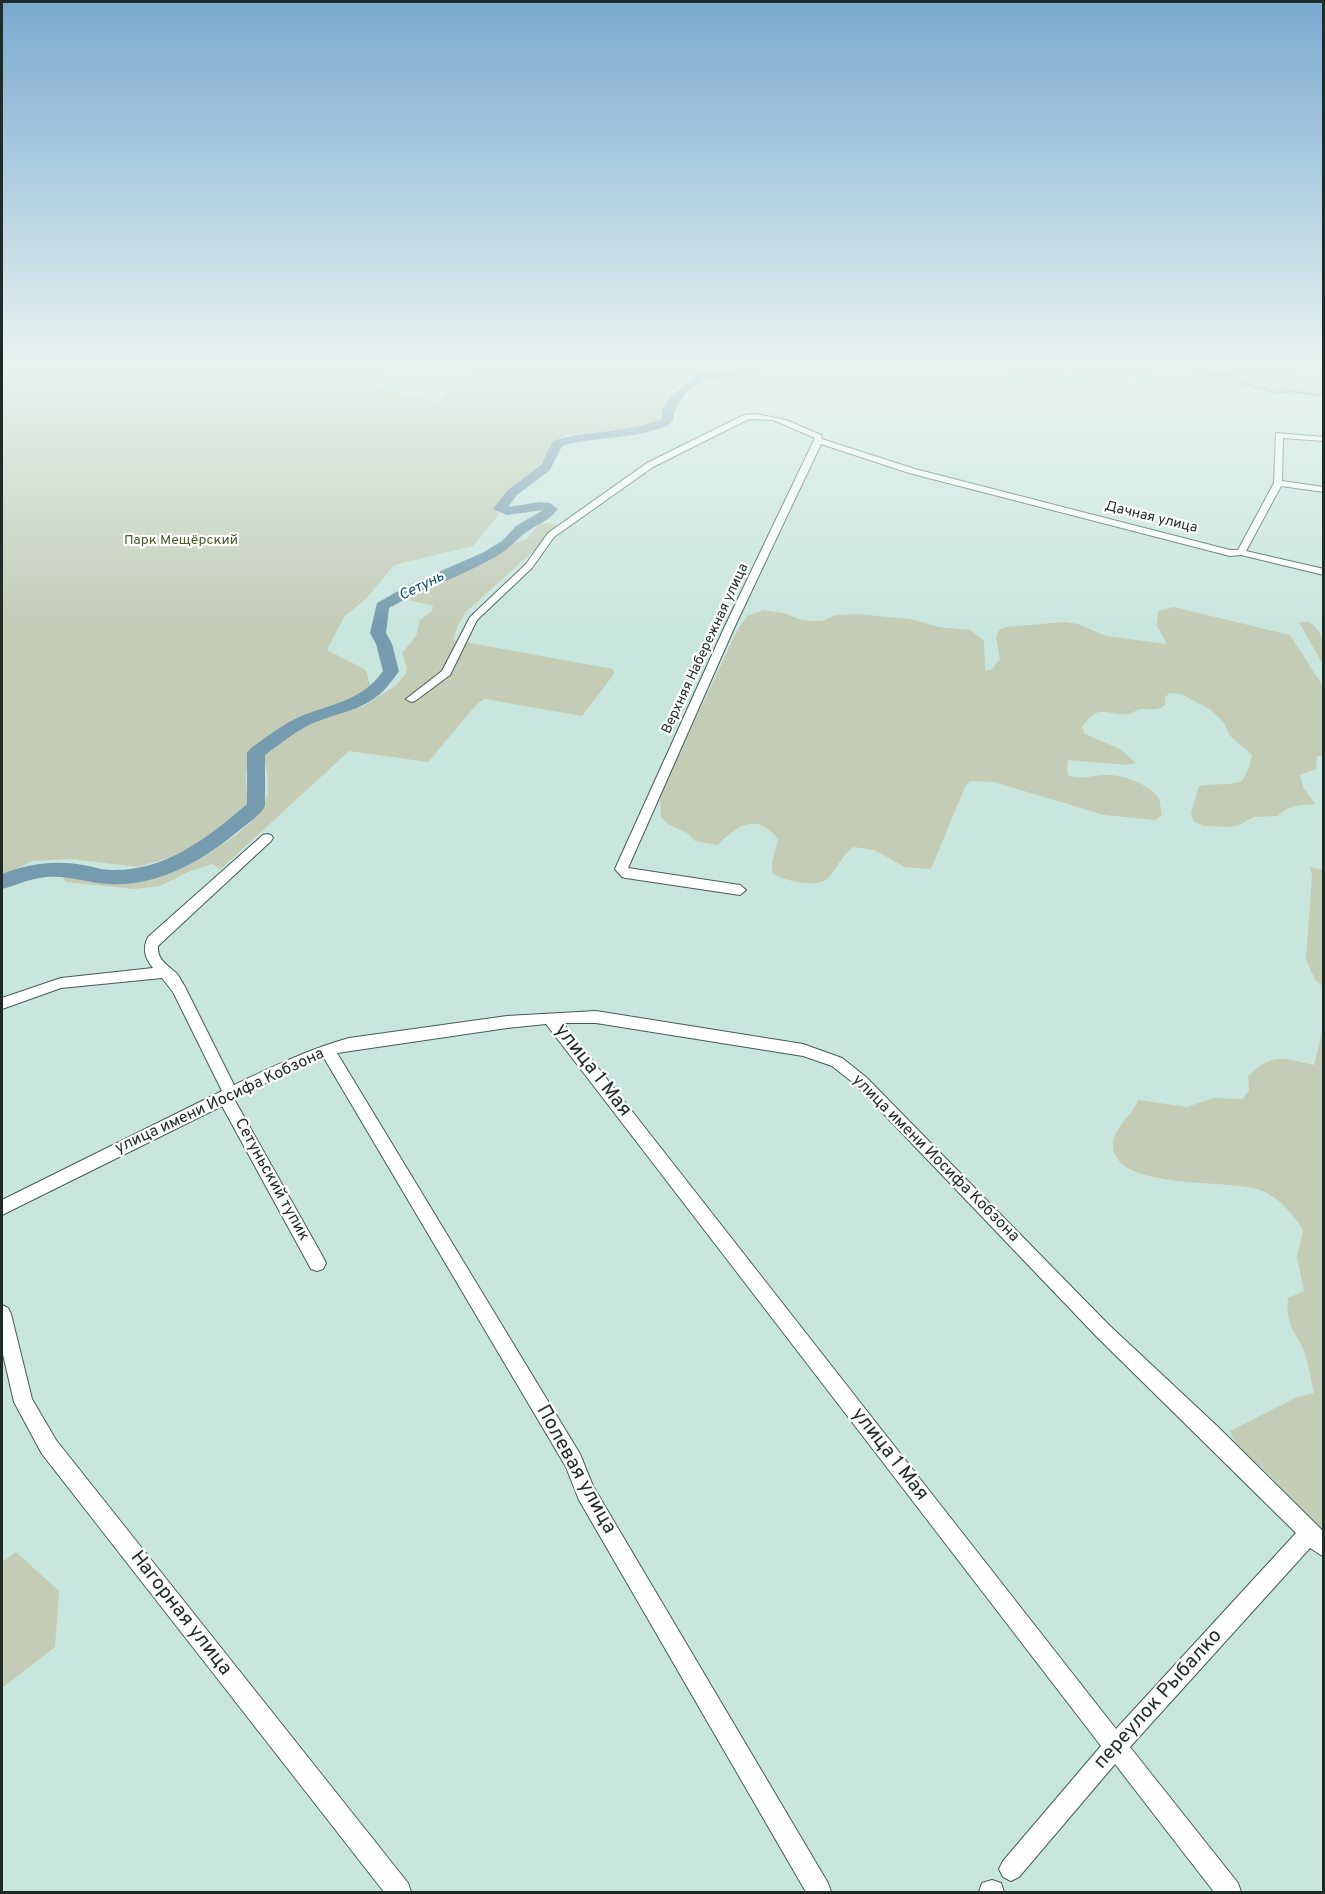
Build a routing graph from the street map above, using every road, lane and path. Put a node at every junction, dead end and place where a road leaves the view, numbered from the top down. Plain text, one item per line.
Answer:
1 (680, 450) edge
2 (814, 450) edge
3 (850, 450) edge
4 (1279, 450) edge
5 (1278, 483) junction
6 (1323, 490) edge
7 (1241, 552) junction
8 (1323, 572) edge
9 (411, 699) dead end
10 (267, 838) dead end
11 (740, 890) dead end
12 (164, 972) junction
13 (2, 1003) edge
14 (550, 1018) junction
15 (327, 1050) junction
16 (228, 1096) junction
17 (2, 1208) edge
18 (317, 1263) dead end
19 (2, 1314) edge
20 (1317, 1540) edge
21 (1115, 1747) junction
22 (1011, 1869) dead end
23 (399, 1893) edge
24 (819, 1893) edge
25 (1229, 1893) edge

1 - 9 street, Дачная улица
2 - 11 street, Верхняя Набережная улица
3 - 7 street, Дачная улица
4 - 5 street
5 - 6 street
5 - 7 street
7 - 8 street
10 - 12 street, Сетуньский тупик
12 - 13 street
12 - 16 street, Сетуньский тупик
14 - 15 street, улица имени Иосифа Кобзона
14 - 20 street, улица имени Иосифа Кобзона
14 - 21 street, улица 1 Мая
15 - 16 street, улица имени Иосифа Кобзона
15 - 24 street, Полевая улица
16 - 17 street, улица имени Иосифа Кобзона
16 - 18 street, Сетуньский тупик
19 - 23 street, Нагорная улица
20 - 21 street, переулок Рыбалко
21 - 22 street, переулок Рыбалко
21 - 25 street, улица 1 Мая

